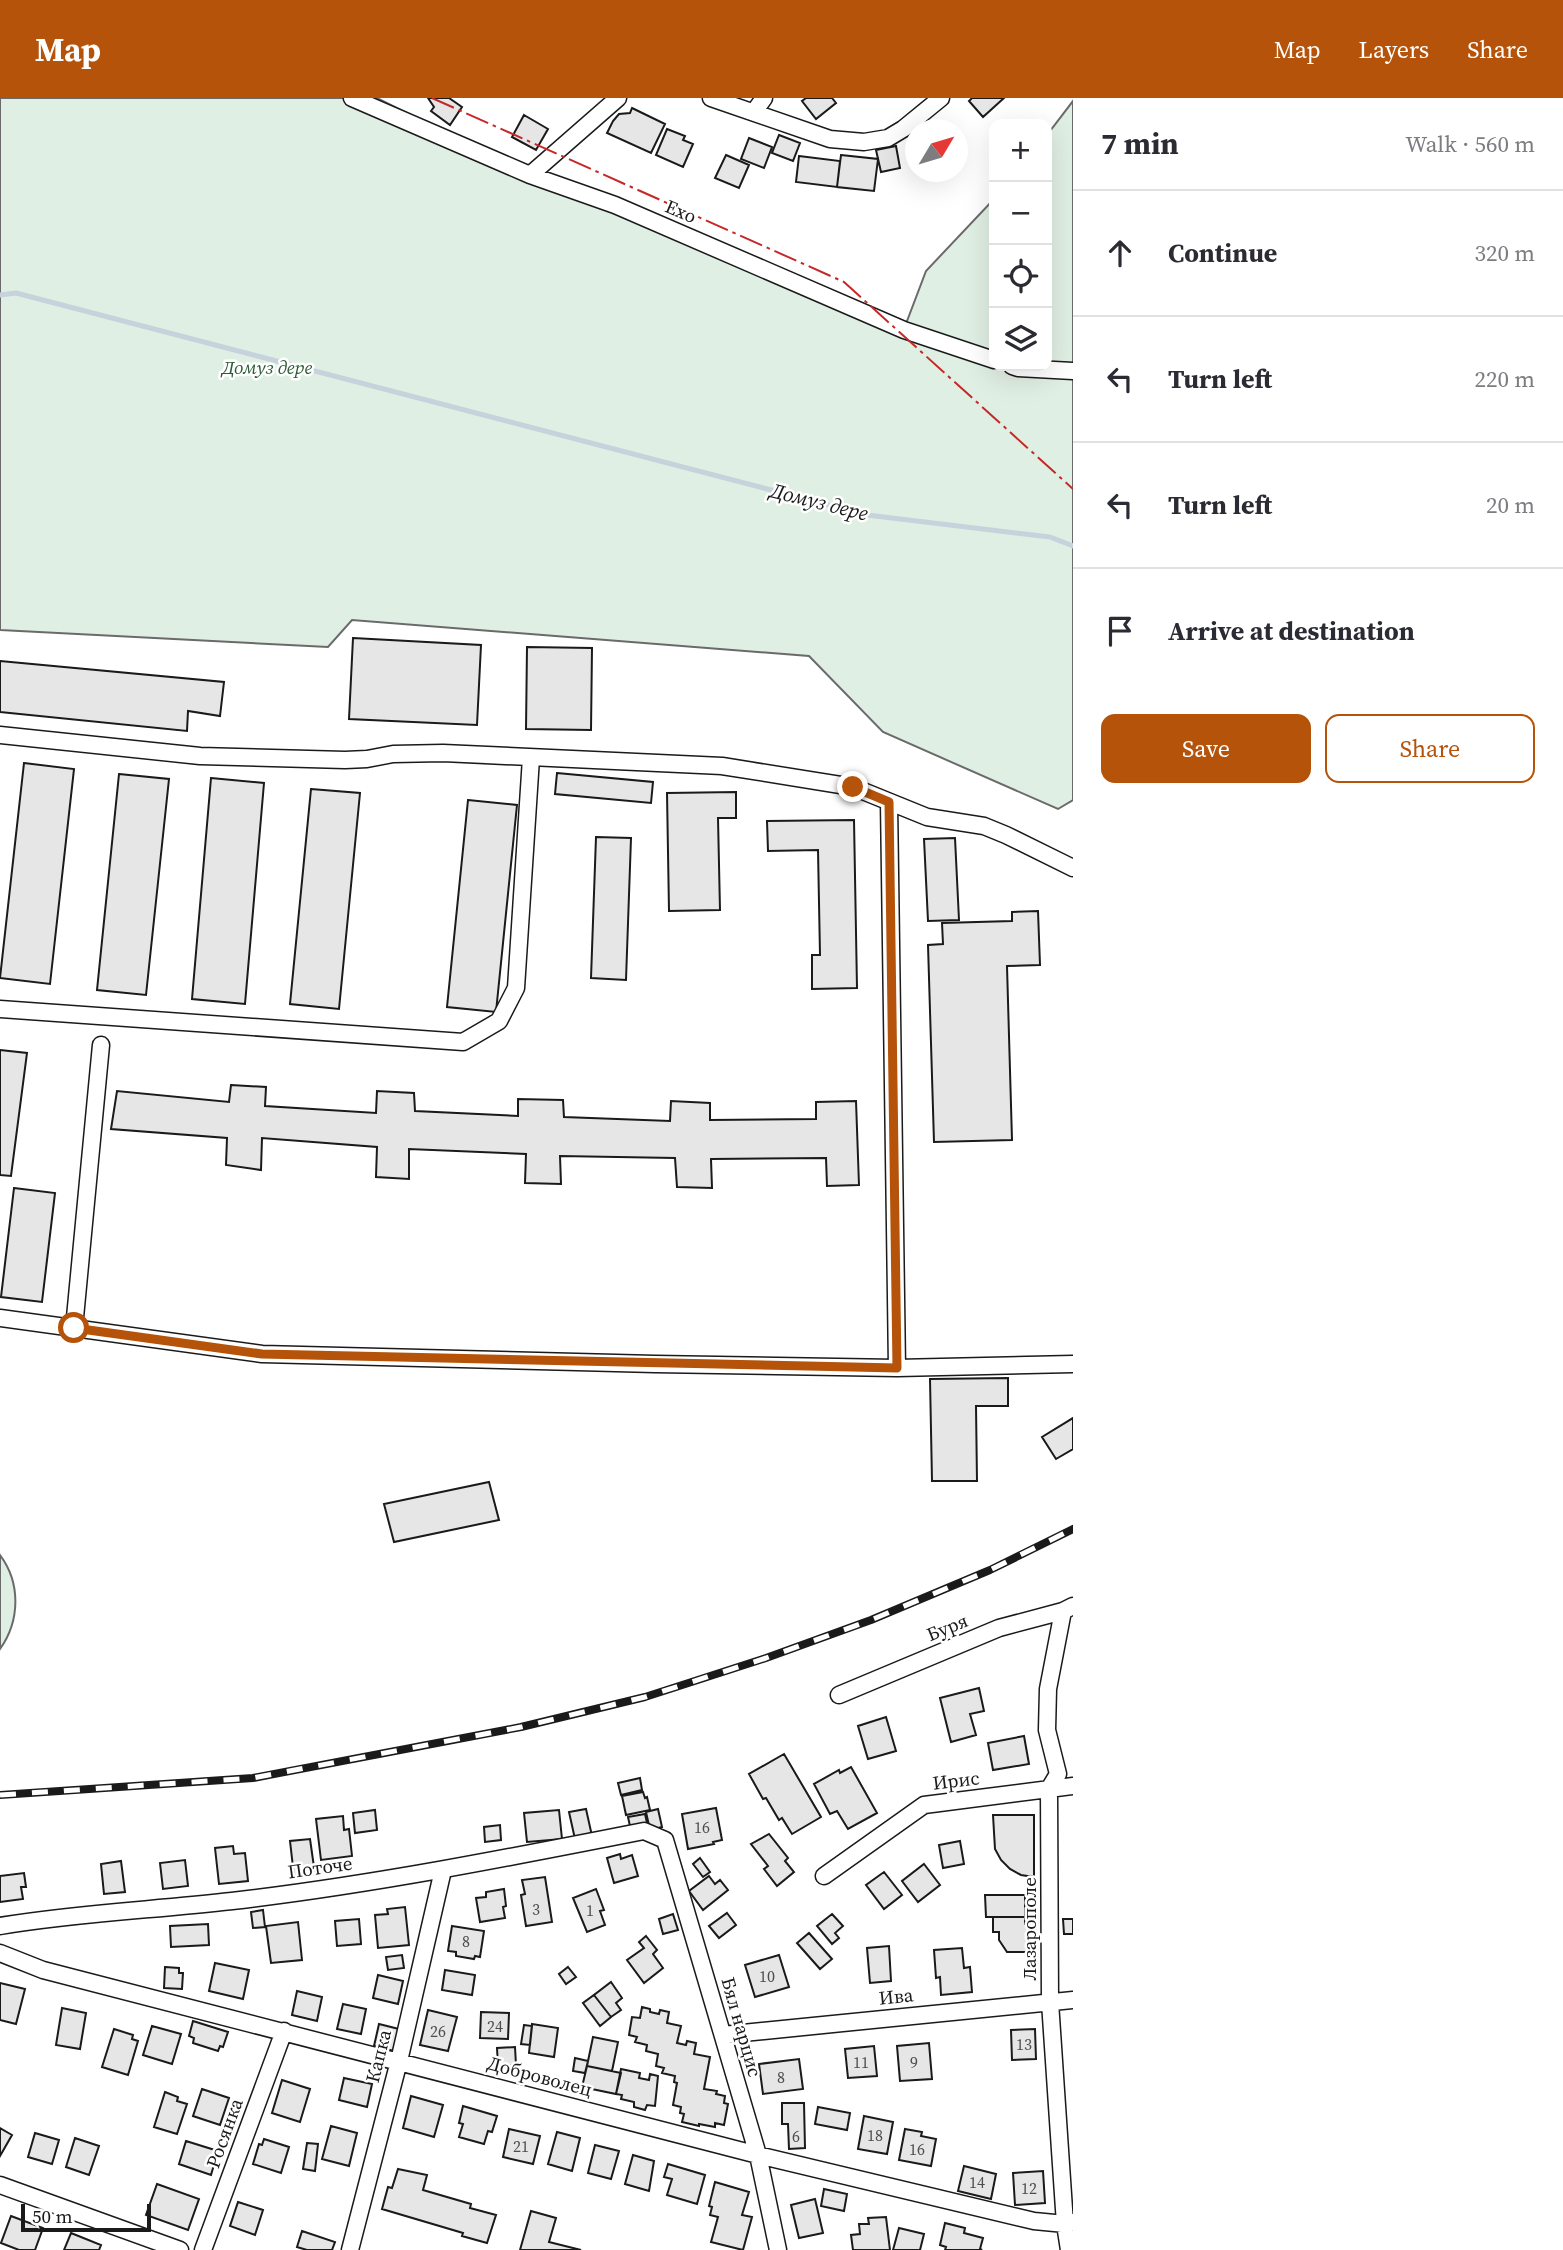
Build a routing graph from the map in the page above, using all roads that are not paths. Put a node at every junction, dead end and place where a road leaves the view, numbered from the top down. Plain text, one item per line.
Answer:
1 (352, 98) edge
2 (618, 98) edge
3 (711, 98) edge
4 (764, 98) edge
5 (941, 98) edge
6 (754, 112) junction
7 (530, 175) junction
8 (989, 358) edge
9 (1052, 369) edge
10 (1073, 370) edge
11 (0, 735) edge
12 (531, 758) junction
13 (889, 802) junction
14 (1073, 868) edge
15 (0, 1009) edge
16 (101, 1045) dead end
17 (0, 1318) edge
18 (74, 1328) junction
19 (1073, 1364) edge
20 (897, 1368) junction
21 (1068, 1609) edge
22 (839, 1695) dead end
23 (1073, 1786) edge
24 (1049, 1789) junction
25 (644, 1831) joint
26 (443, 1870) junction
27 (824, 1876) dead end
28 (0, 1926) edge
29 (0, 1952) edge
30 (1073, 2000) edge
31 (1051, 2002) junction
32 (284, 2031) junction
33 (723, 2035) junction
34 (399, 2062) junction
35 (758, 2154) junction
36 (0, 2185) edge
37 (1069, 2223) edge
38 (180, 2250) edge
39 (203, 2250) edge
40 (350, 2250) edge
41 (778, 2250) edge
42 (1069, 2250) edge

1 - 7 street, Ехо
2 - 7 street
3 - 6 street
4 - 6 street
5 - 6 street
7 - 8 street, Ехо
9 - 10 street
11 - 12 street
12 - 13 street
12 - 15 street
13 - 14 street
13 - 20 street
16 - 18 street
17 - 18 street
18 - 20 street
19 - 20 street
21 - 22 street, Буря
21 - 24 street, Лазарополе
23 - 24 street, Ирис
24 - 27 street, Ирис
24 - 31 street, Лазарополе
25 - 26 street, Поточе
25 - 33 street, Бял нарцис
26 - 28 street, Поточе
26 - 34 street, Капка
29 - 32 street, Доброволец
30 - 31 street, Ива
31 - 33 street, Ива
31 - 37 street, Лазарополе
32 - 34 street, Доброволец
32 - 39 street, Росянка
33 - 35 street, Бял нарцис
34 - 35 street, Доброволец
34 - 40 street, Капка
35 - 37 street, Доброволец
35 - 41 street, Бял нарцис
36 - 38 street
37 - 42 street, Лазарополе

